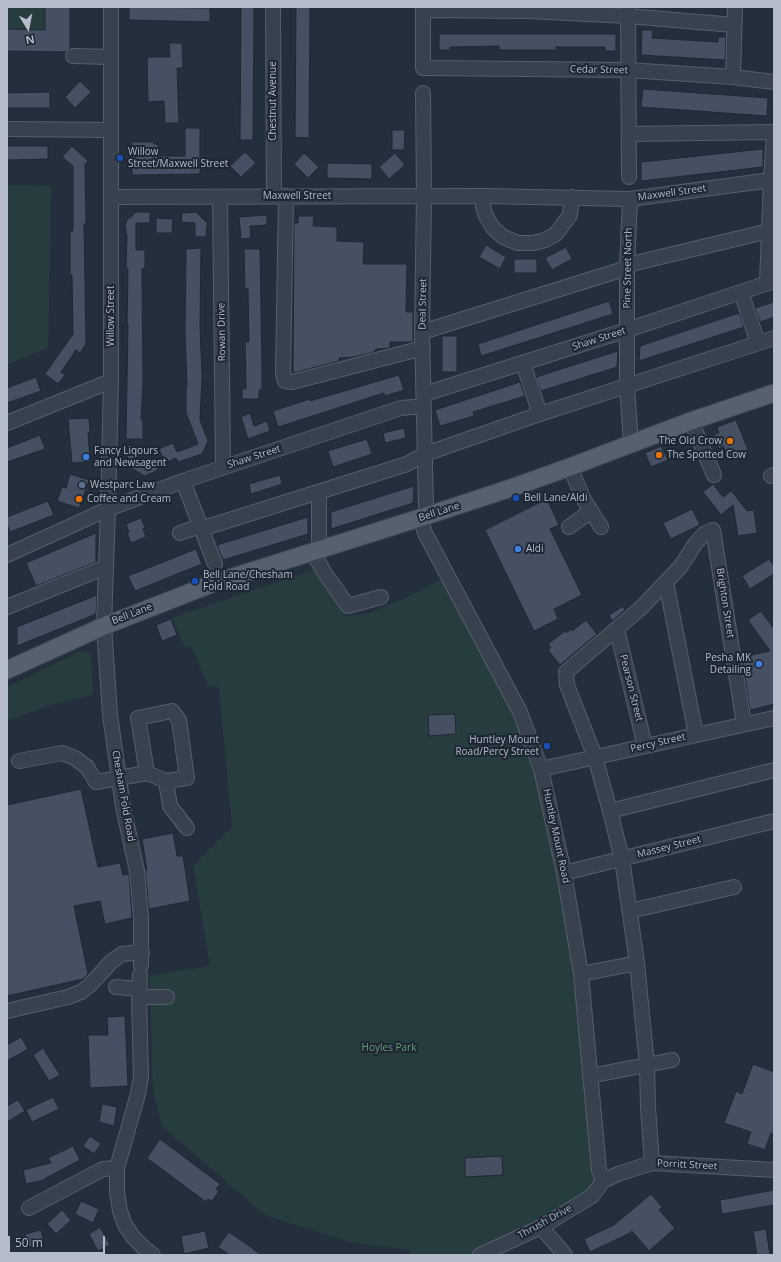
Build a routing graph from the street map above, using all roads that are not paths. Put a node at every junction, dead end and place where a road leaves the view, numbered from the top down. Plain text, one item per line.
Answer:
1 (111, 7) edge
2 (273, 7) edge
3 (735, 7) edge
4 (475, 8) edge
5 (423, 9) edge
6 (528, 9) edge
7 (579, 10) edge
8 (628, 11) edge
9 (683, 14) edge
10 (734, 25) junction
11 (73, 56) dead end
12 (111, 56) junction
13 (628, 70) junction
14 (733, 77) junction
15 (774, 82) edge
16 (423, 93) dead end
17 (7, 130) edge
18 (111, 130) junction
19 (774, 133) edge
20 (629, 134) junction
21 (629, 177) dead end
22 (771, 180) junction
23 (280, 196) junction
24 (424, 196) junction
25 (483, 196) junction
26 (111, 197) junction
27 (572, 197) junction
28 (220, 198) junction
29 (630, 199) junction
30 (769, 231) junction
31 (627, 267) junction
32 (771, 282) edge
33 (741, 292) junction
34 (626, 330) junction
35 (422, 332) junction
36 (774, 338) edge
37 (758, 343) junction
38 (423, 348) junction
39 (523, 363) junction
40 (111, 381) junction
41 (627, 386) junction
42 (774, 393) edge
43 (424, 400) junction
44 (540, 414) junction
45 (691, 421) junction
46 (7, 423) edge
47 (631, 444) junction
48 (425, 454) junction
49 (223, 467) junction
50 (570, 467) junction
51 (714, 475) dead end
52 (183, 481) junction
53 (319, 492) junction
54 (108, 509) junction
55 (591, 511) junction
56 (425, 517) junction
57 (569, 527) dead end
58 (601, 527) dead end
59 (201, 528) junction
60 (180, 534) dead end
61 (318, 551) junction
62 (7, 555) edge
63 (215, 564) dead end
64 (106, 567) junction
65 (666, 582) junction
66 (381, 597) dead end
67 (7, 607) edge
68 (104, 626) junction
69 (617, 630) junction
70 (7, 669) edge
71 (773, 722) edge
72 (744, 724) junction
73 (696, 735) junction
74 (645, 746) junction
75 (595, 757) junction
76 (19, 761) dead end
77 (541, 768) junction
78 (774, 770) edge
79 (147, 773) junction
80 (119, 779) junction
81 (166, 781) junction
82 (610, 811) junction
83 (774, 821) edge
84 (187, 828) dead end
85 (622, 859) junction
86 (564, 873) junction
87 (734, 887) dead end
88 (630, 911) junction
89 (637, 963) junction
90 (581, 974) junction
91 (140, 976) junction
92 (116, 987) dead end
93 (167, 997) dead end
94 (7, 1011) edge
95 (672, 1060) dead end
96 (647, 1065) junction
97 (590, 1076) junction
98 (652, 1163) junction
99 (117, 1168) junction
100 (774, 1170) edge
101 (603, 1180) junction
102 (29, 1208) dead end
103 (541, 1227) junction
104 (153, 1255) edge
105 (480, 1255) edge
106 (565, 1255) edge

1 - 12 street, Willow Street
2 - 23 street, Chestnut Avenue
3 - 10 street
4 - 5 street
4 - 6 street
5 - 13 street, Cedar Street
6 - 7 street
7 - 8 street
8 - 9 street
8 - 13 street
9 - 10 street
10 - 14 street
11 - 12 street
12 - 18 street, Willow Street
13 - 14 street, Cedar Street
13 - 20 street
14 - 15 street, Cedar Street
16 - 24 street, Deal Street
17 - 18 street
18 - 26 street, Willow Street
19 - 20 street
19 - 22 street
20 - 21 street
22 - 29 street, Maxwell Street
22 - 30 street
23 - 24 street, Maxwell Street
23 - 28 street, Maxwell Street
23 - 38 street, Chestnut Avenue
24 - 25 street, Maxwell Street
24 - 35 street, Deal Street
25 - 27 street, Maxwell Street
25 - 27 street
26 - 28 street, Maxwell Street
26 - 40 street, Willow Street
27 - 29 street, Maxwell Street
28 - 49 street, Rowan Drive
29 - 31 street, Pine Street North
30 - 31 street
30 - 32 street
31 - 34 street, Pine Street North
31 - 35 street
32 - 33 street, Shaw Street
33 - 34 street, Shaw Street
33 - 37 street
34 - 39 street, Shaw Street
34 - 41 street, Pine Street North
35 - 38 street, Deal Street
36 - 37 street
37 - 41 street
38 - 43 street, Deal Street
39 - 43 street, Shaw Street
39 - 44 street
40 - 46 street
40 - 54 street, Willow Street
41 - 44 street
41 - 47 street, Pine Street North
42 - 45 main road, Bell Lane
43 - 48 street, Deal Street
43 - 49 street, Shaw Street
44 - 48 street
45 - 47 main road, Bell Lane
45 - 51 street
47 - 50 main road, Bell Lane
48 - 53 street
48 - 56 street, Deal Street
49 - 52 street, Shaw Street
50 - 55 street
50 - 56 main road, Bell Lane
52 - 54 street, Shaw Street
52 - 59 street
53 - 59 street
53 - 61 street
54 - 62 street, Shaw Street
54 - 64 street, Willow Street
55 - 57 street
55 - 58 street
56 - 61 main road, Bell Lane
56 - 77 street, Huntley Mount Road
59 - 60 street
59 - 63 street
61 - 66 street
61 - 68 main road, Bell Lane
64 - 67 street
64 - 68 street, Willow Street
65 - 69 street
65 - 72 street, Brighton Street
65 - 73 street
68 - 70 main road, Bell Lane
68 - 80 street, Chesham Fold Road
69 - 74 street, Pearson Street
69 - 75 street
71 - 72 street, Percy Street
72 - 73 street, Percy Street
73 - 74 street, Percy Street
74 - 75 street, Percy Street
75 - 77 street, Percy Street
75 - 82 street
76 - 80 street
77 - 86 street, Huntley Mount Road
78 - 82 street
79 - 80 street
79 - 81 street
79 - 81 street
80 - 91 street, Chesham Fold Road
81 - 84 street
82 - 85 street
83 - 85 street, Massey Street
85 - 86 street, Massey Street
85 - 88 street
86 - 90 street, Huntley Mount Road
87 - 88 street
88 - 89 street
89 - 90 street
89 - 96 street
90 - 97 street, Huntley Mount Road
91 - 92 street
91 - 93 street
91 - 94 street
91 - 99 street, Chesham Fold Road
95 - 96 street
96 - 97 street
96 - 98 street
97 - 101 street, Huntley Mount Road
98 - 100 street, Porritt Street
98 - 101 street, Porritt Street
99 - 102 street
99 - 104 street, Chesham Fold Road
101 - 103 street, Thrush Drive
103 - 105 street, Thrush Drive
103 - 106 street

